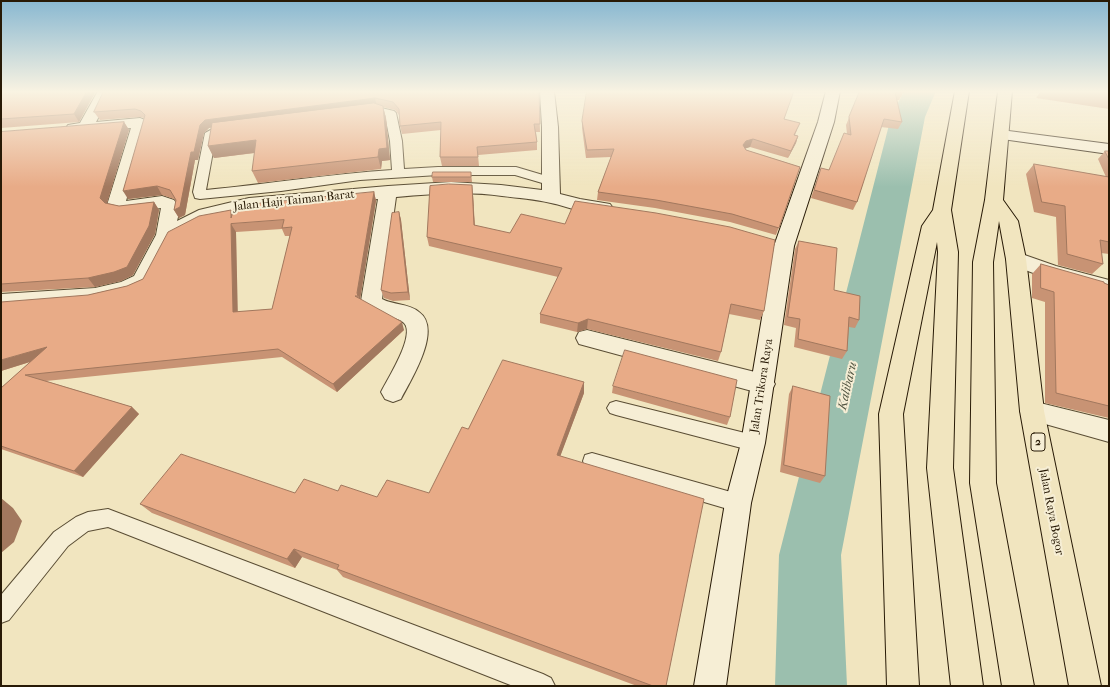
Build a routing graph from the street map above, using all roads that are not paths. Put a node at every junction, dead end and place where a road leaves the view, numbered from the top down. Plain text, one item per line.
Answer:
1 (89, 123) edge
2 (139, 123) edge
3 (140, 123) edge
4 (392, 123) edge
5 (550, 123) edge
6 (825, 123) edge
7 (957, 123) edge
8 (1002, 123) edge
9 (86, 128) junction
10 (233, 128) edge
11 (56, 130) edge
12 (1001, 135) junction
13 (1109, 149) edge
14 (398, 173) junction
15 (550, 189) junction
16 (388, 191) junction
17 (994, 200) junction
18 (618, 210) edge
19 (942, 210) junction
20 (165, 235) junction
21 (1016, 259) junction
22 (1109, 287) edge
23 (1, 302) edge
24 (587, 338) dead end
25 (763, 384) junction
26 (394, 392) dead end
27 (616, 408) dead end
28 (1032, 410) junction
29 (1109, 431) edge
30 (753, 443) junction
31 (592, 461) dead end
32 (738, 503) junction
33 (1, 612) edge
34 (544, 686) edge
35 (710, 686) edge
36 (903, 686) edge
37 (966, 686) edge
38 (1018, 686) edge
39 (1085, 686) edge

1 - 9 street
2 - 9 street
3 - 20 street
4 - 14 lane
5 - 15 street
6 - 25 street, Jalan Trikora Raya
7 - 19 highway
8 - 12 highway
9 - 11 street
10 - 14 lane
12 - 13 street
12 - 17 highway
14 - 15 lane
15 - 16 street, Jalan Haji Taiman Barat
15 - 18 street, Jalan Haji Taiman Barat
16 - 20 street, Jalan Haji Taiman Barat
16 - 26 street
17 - 21 highway, Jalan Raya Bogor / 2
17 - 38 highway
19 - 36 highway
19 - 37 highway
20 - 23 street
21 - 22 street
21 - 28 highway, Jalan Raya Bogor / 2
24 - 25 street
25 - 30 street, Jalan Trikora Raya
27 - 30 lane
28 - 29 street
28 - 39 highway, Jalan Raya Bogor / 2
30 - 32 street, Jalan Trikora Raya
31 - 32 lane
32 - 35 street, Jalan Trikora Raya
33 - 34 lane

